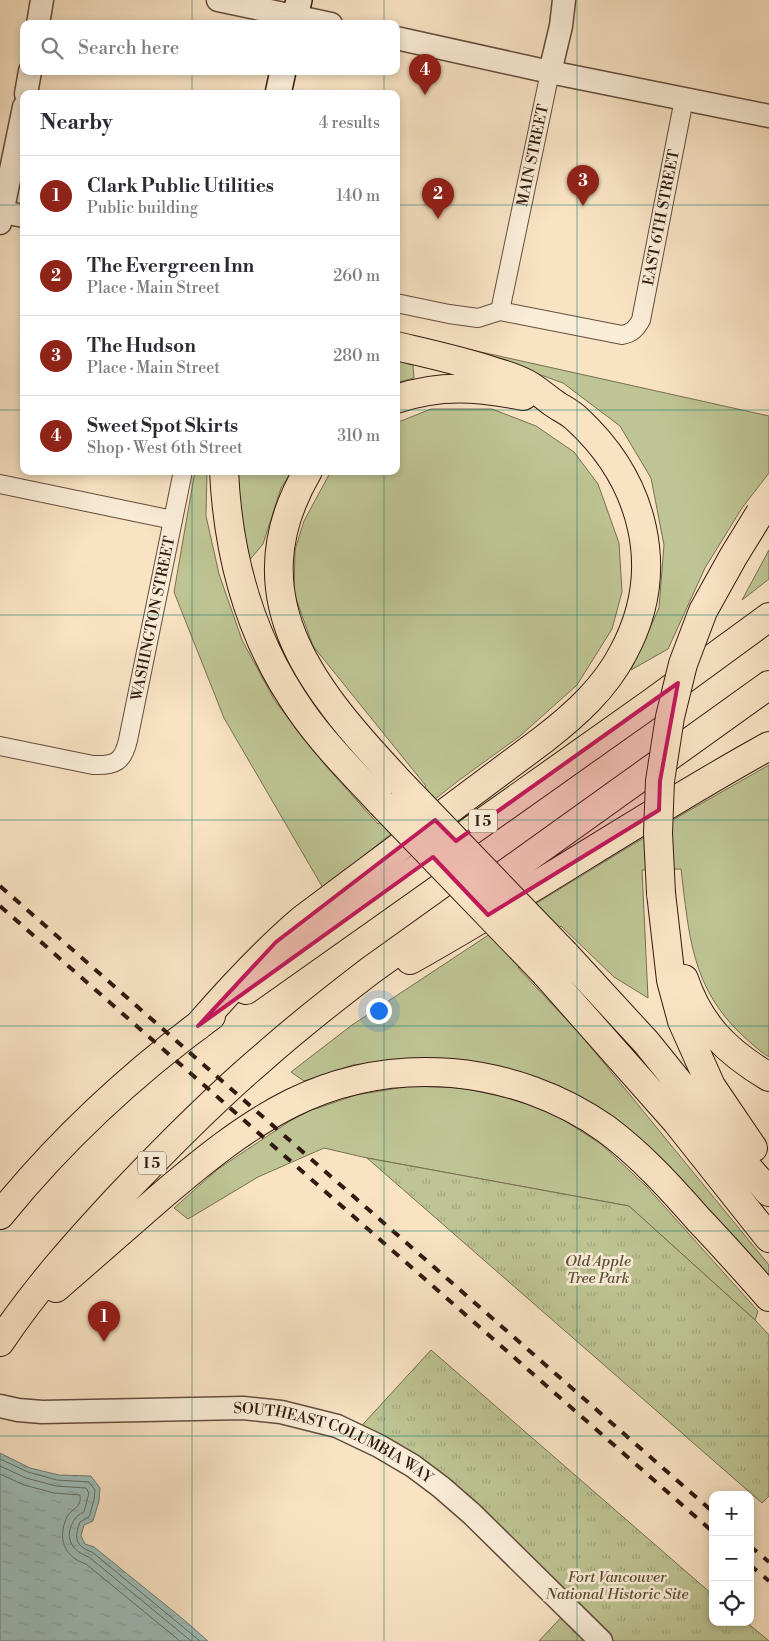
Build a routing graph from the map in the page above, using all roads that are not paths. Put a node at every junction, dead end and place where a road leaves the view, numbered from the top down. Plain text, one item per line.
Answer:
1 (42, 0) edge
2 (218, 0) edge
3 (564, 0) edge
4 (296, 13) edge
5 (39, 20) edge
6 (318, 20) edge
7 (400, 39) edge
8 (550, 72) junction
9 (29, 75) edge
10 (282, 75) edge
11 (27, 90) edge
12 (279, 90) edge
13 (684, 99) junction
14 (769, 116) edge
15 (20, 136) edge
16 (9, 217) edge
17 (400, 304) edge
18 (500, 310) junction
19 (400, 347) edge
20 (400, 398) edge
21 (551, 402) junction
22 (182, 475) edge
23 (224, 475) edge
24 (306, 475) edge
25 (0, 484) edge
26 (765, 507) edge
27 (173, 520) junction
28 (769, 617) edge
29 (769, 685) edge
30 (0, 746) edge
31 (769, 746) edge
32 (661, 893) junction
33 (313, 1014) junction
34 (198, 1026) junction
35 (769, 1077) edge
36 (769, 1172) edge
37 (769, 1192) edge
38 (0, 1215) edge
39 (769, 1238) edge
40 (769, 1297) edge
41 (4, 1336) edge
42 (0, 1406) edge
43 (601, 1641) edge

1 - 5 street
2 - 4 street
3 - 8 street, MAIN STREET
4 - 6 street
7 - 8 street
8 - 13 street
8 - 18 street, MAIN STREET
9 - 11 street
10 - 12 main road
13 - 14 street
13 - 18 street, EAST 6TH STREET
15 - 16 street
17 - 18 street
19 - 21 highway
20 - 21 highway
21 - 34 highway
22 - 27 street, WASHINGTON STREET
23 - 39 highway, bridge
24 - 37 highway, bridge
25 - 27 street
26 - 32 highway, bridge
27 - 30 street, WASHINGTON STREET
28 - 34 highway, I 5
29 - 33 highway, I 5
31 - 33 highway
32 - 35 highway
32 - 36 highway
33 - 41 highway, I 5
34 - 38 highway, I 5
40 - 41 highway
42 - 43 street, SOUTHEAST COLUMBIA WAY

